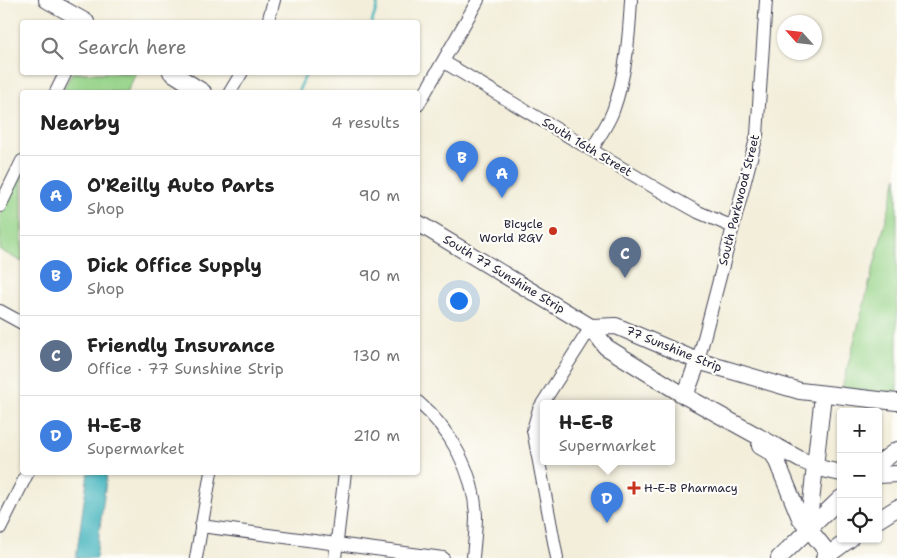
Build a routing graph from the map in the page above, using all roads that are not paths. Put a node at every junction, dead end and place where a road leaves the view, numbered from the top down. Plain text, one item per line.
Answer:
1 (48, 0) edge
2 (274, 0) edge
3 (478, 0) edge
4 (631, 0) edge
5 (766, 0) edge
6 (83, 20) edge
7 (269, 20) edge
8 (444, 62) junction
9 (64, 75) edge
10 (176, 75) edge
11 (240, 75) edge
12 (57, 90) edge
13 (200, 90) edge
14 (231, 90) edge
15 (420, 102) edge
16 (592, 149) junction
17 (20, 164) edge
18 (0, 206) edge
19 (420, 223) edge
20 (733, 227) junction
21 (0, 311) edge
22 (20, 322) edge
23 (591, 326) junction
24 (698, 361) junction
25 (800, 392) junction
26 (823, 395) junction
27 (685, 396) junction
28 (545, 400) edge
29 (897, 402) edge
30 (420, 404) edge
31 (701, 404) junction
32 (540, 407) edge
33 (819, 422) junction
34 (818, 442) junction
35 (897, 450) edge
36 (789, 453) junction
37 (882, 461) edge
38 (816, 466) junction
39 (837, 471) edge
40 (897, 474) edge
41 (26, 475) edge
42 (210, 475) edge
43 (346, 475) edge
44 (882, 475) edge
45 (837, 502) edge
46 (897, 508) edge
47 (882, 517) edge
48 (201, 526) junction
49 (0, 528) edge
50 (808, 529) junction
51 (844, 543) edge
52 (336, 544) junction
53 (826, 556) edge
54 (196, 558) edge
55 (335, 558) edge
56 (443, 558) edge
57 (473, 558) edge
58 (557, 558) edge
59 (779, 558) edge

1 - 6 main road
2 - 7 street
3 - 8 street
4 - 16 street
5 - 20 street, South Parkwood Street
8 - 15 street
8 - 16 street, South 16th Street
9 - 12 street
10 - 13 main road
11 - 14 street
16 - 20 street, South 16th Street
17 - 18 street
19 - 23 main road, South 77 Sunshine Strip
20 - 24 street, South Parkwood Street
21 - 22 street
23 - 24 main road, 77 Sunshine Strip
23 - 27 main road, 77 Sunshine Strip
23 - 28 street
24 - 25 main road, 77 Sunshine Strip
24 - 27 main road, South Parkwood Street
25 - 26 main road, 77 Sunshine Strip
25 - 33 main road
26 - 29 main road, 77 Sunshine Strip
26 - 33 main road
27 - 31 main road, 77 Sunshine Strip
30 - 57 street
31 - 36 main road, 77 Sunshine Strip
31 - 50 main road
32 - 58 street
33 - 34 main road
34 - 36 main road
34 - 38 main road
35 - 37 main road
36 - 38 main road, 77 Sunshine Strip
38 - 39 main road, 77 Sunshine Strip
38 - 50 main road
40 - 44 main road
41 - 49 street
42 - 48 street
43 - 52 street
45 - 50 main road
46 - 47 main road
48 - 52 street
48 - 54 street
50 - 53 main road
50 - 59 main road
51 - 53 main road
52 - 55 street
52 - 56 street

